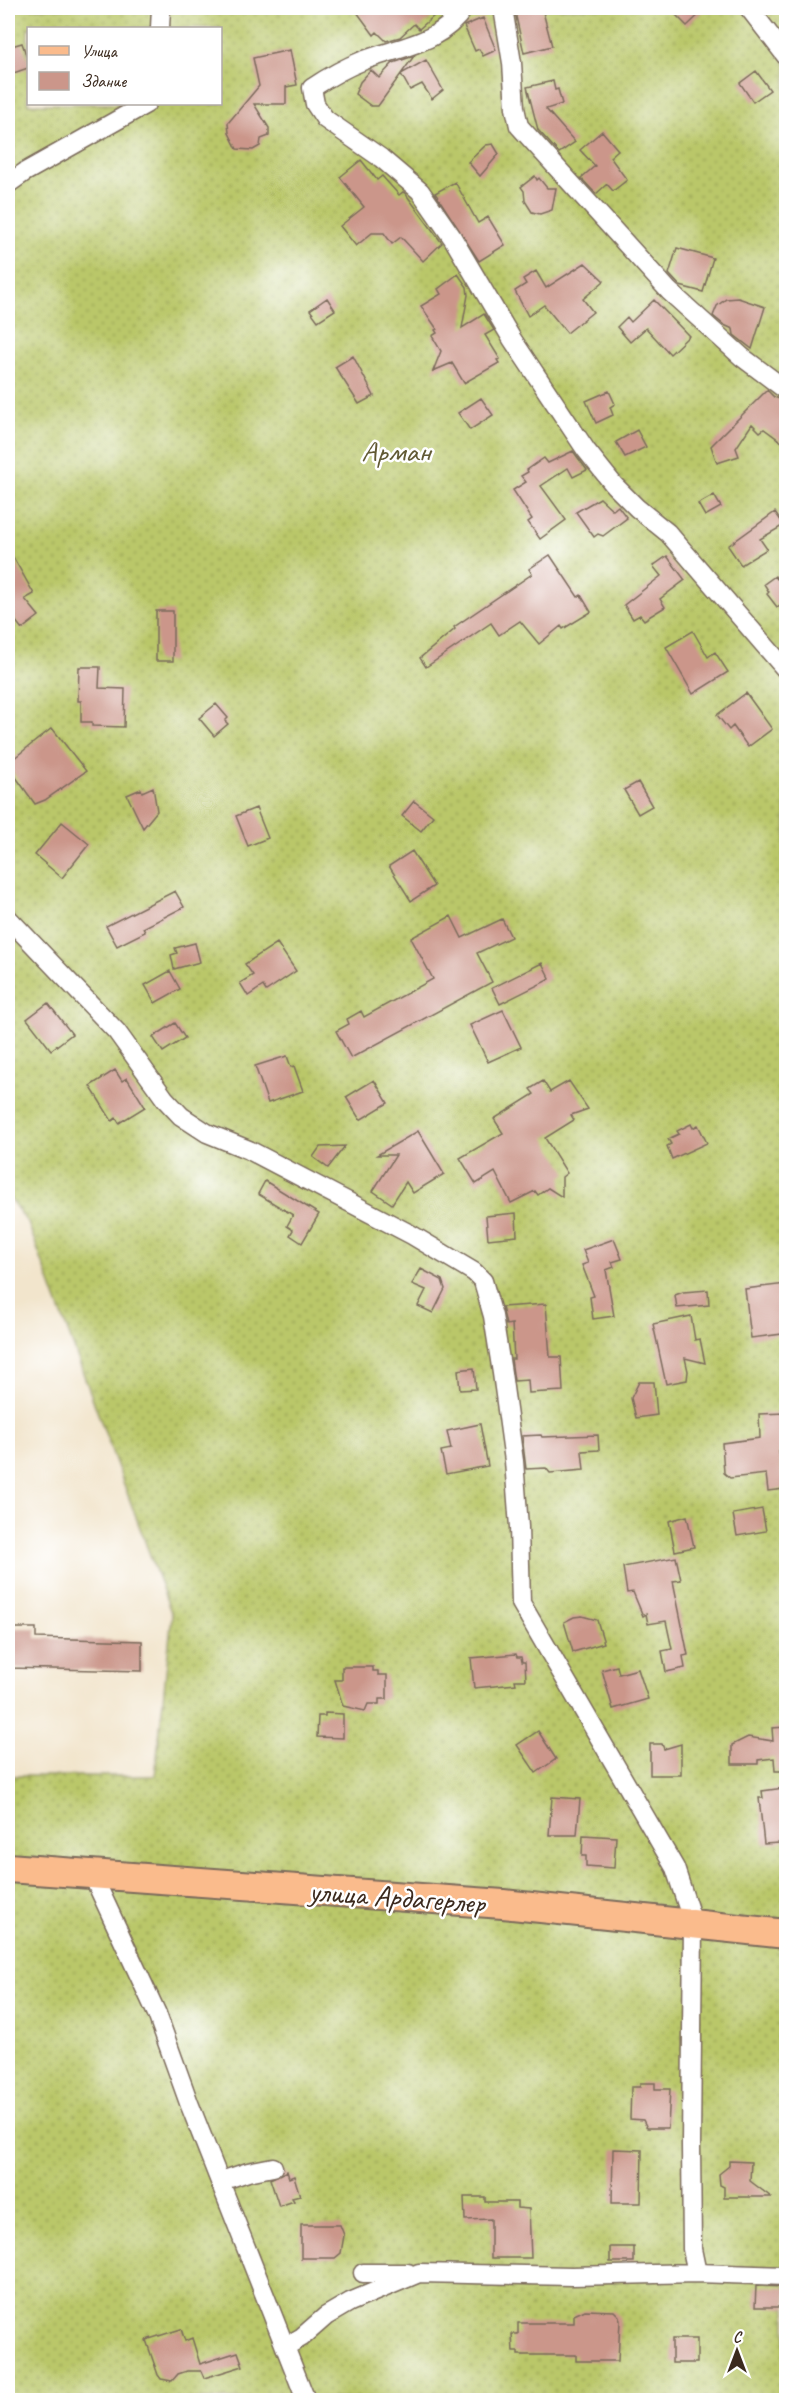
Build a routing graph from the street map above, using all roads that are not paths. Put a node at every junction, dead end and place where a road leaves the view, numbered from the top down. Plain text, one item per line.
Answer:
1 (161, 8) edge
2 (464, 8) edge
3 (503, 8) edge
4 (749, 8) edge
5 (160, 27) edge
6 (786, 56) edge
7 (144, 105) edge
8 (8, 184) edge
9 (786, 390) edge
10 (786, 670) edge
11 (8, 918) edge
12 (8, 1868) edge
13 (92, 1874) junction
14 (693, 1923) junction
15 (786, 1934) edge
16 (273, 2168) dead end
17 (221, 2181) junction
18 (363, 2273) dead end
19 (419, 2273) junction
20 (697, 2273) junction
21 (786, 2276) edge
22 (285, 2347) junction
23 (306, 2400) edge

1 - 5 street
2 - 10 street
3 - 9 street
4 - 6 street
7 - 8 street
11 - 14 street
12 - 13 main road, улица Ардагерлер
13 - 14 main road, улица Ардагерлер
13 - 17 street
14 - 15 main road, улица Ардагерлер
14 - 20 street
16 - 17 street
17 - 22 street
18 - 19 street
19 - 20 street
19 - 22 street
20 - 21 street
22 - 23 street

